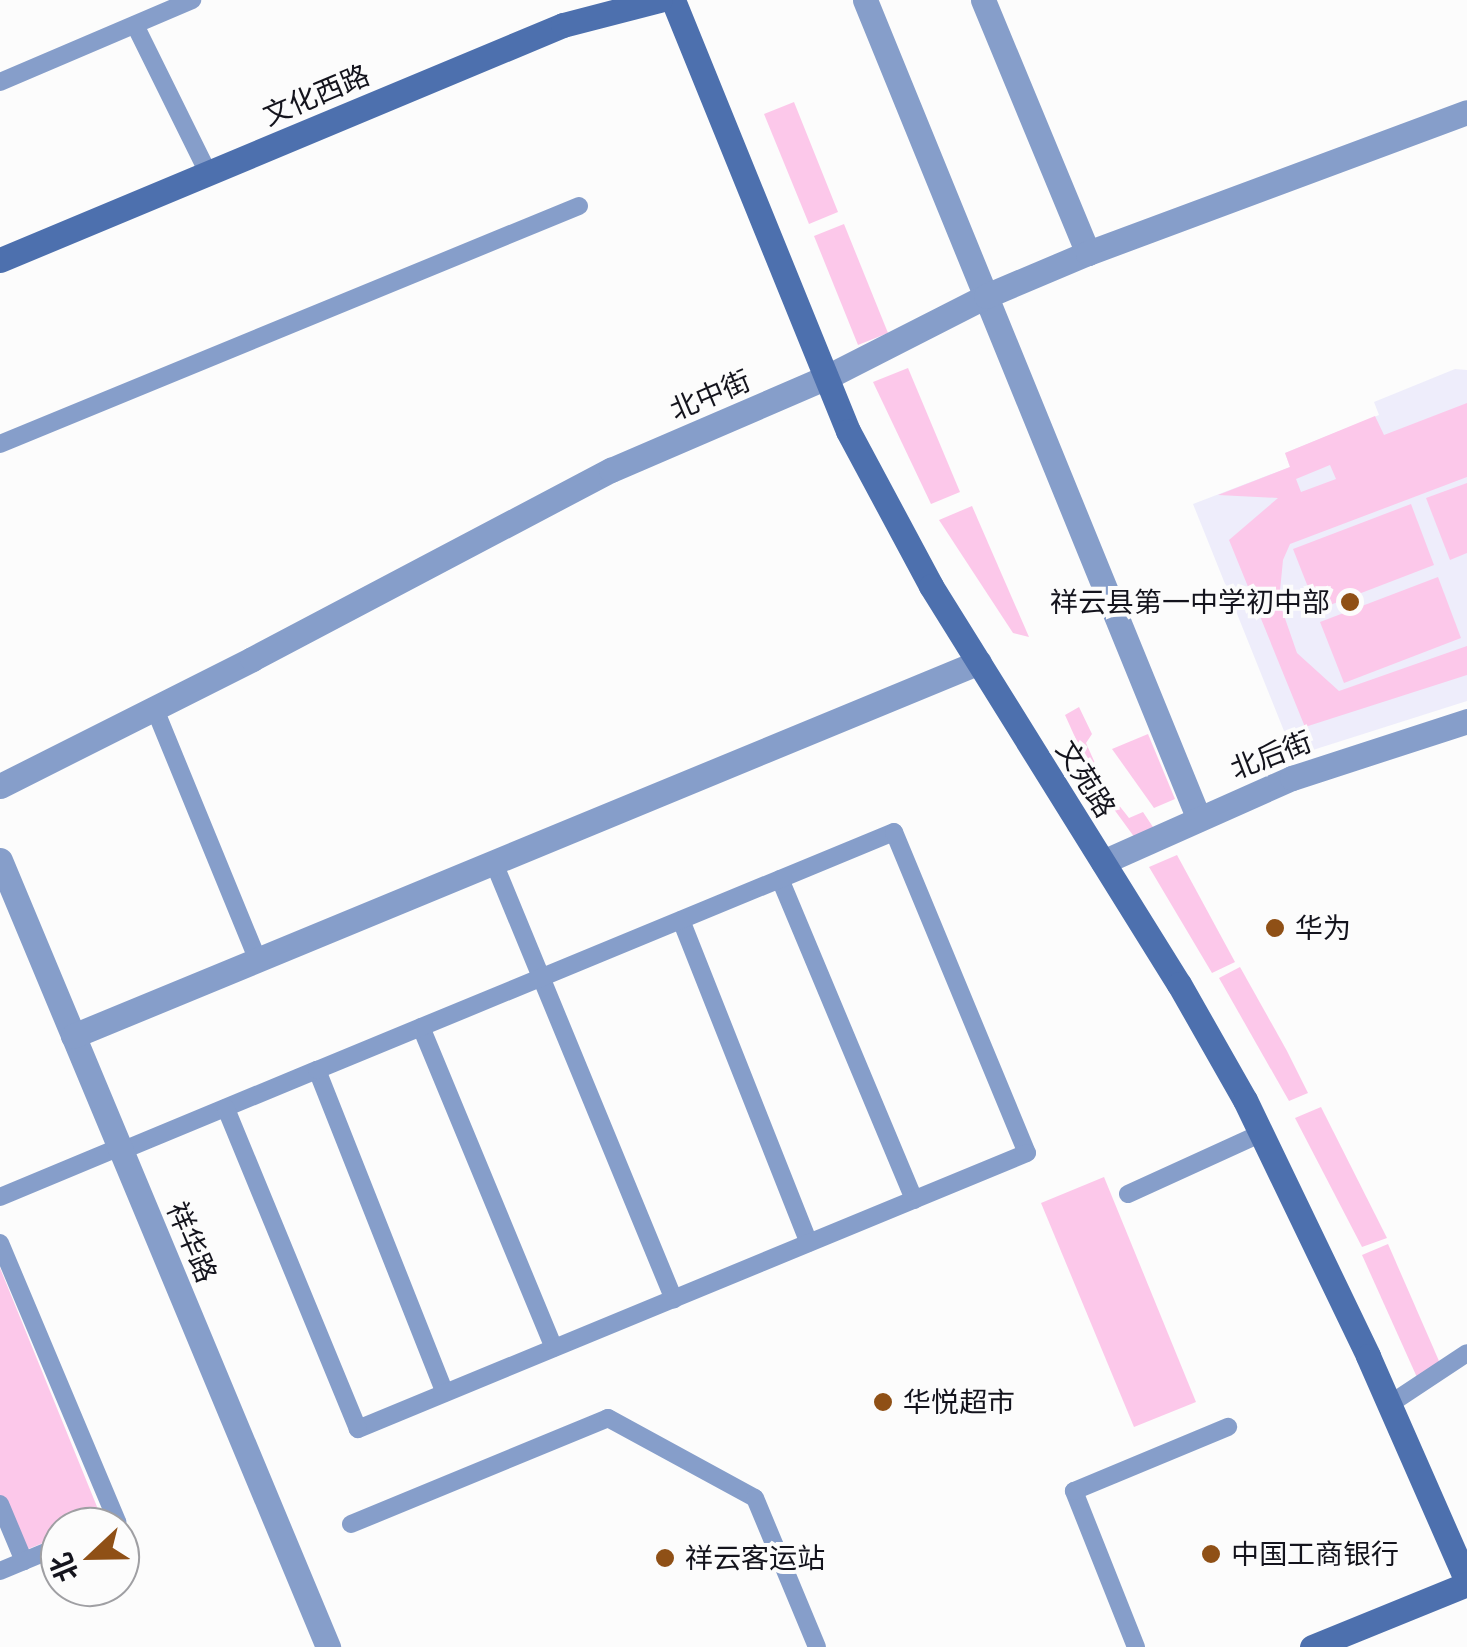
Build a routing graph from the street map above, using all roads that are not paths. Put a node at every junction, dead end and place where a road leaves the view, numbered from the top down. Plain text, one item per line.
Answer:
1 (192, 0) edge
2 (660, 0) edge
3 (674, 0) edge
4 (865, 0) edge
5 (984, 0) edge
6 (136, 24) junction
7 (0, 82) edge
8 (1467, 112) edge
9 (208, 173) junction
10 (580, 206) dead end
11 (1088, 253) junction
12 (0, 260) edge
13 (986, 296) junction
14 (825, 378) junction
15 (0, 444) edge
16 (979, 662) junction
17 (154, 707) junction
18 (1467, 721) edge
19 (0, 786) edge
20 (1198, 817) junction
21 (0, 860) edge
22 (1102, 862) junction
23 (494, 863) junction
24 (780, 879) junction
25 (681, 920) junction
26 (258, 960) junction
27 (540, 978) junction
28 (422, 1027) junction
29 (73, 1036) junction
30 (317, 1070) junction
31 (226, 1108) junction
32 (1262, 1133) junction
33 (120, 1149) junction
34 (1128, 1194) dead end
35 (0, 1197) edge
36 (914, 1200) junction
37 (0, 1243) edge
38 (809, 1243) junction
39 (674, 1298) junction
40 (554, 1348) junction
41 (1467, 1353) edge
42 (445, 1393) junction
43 (1390, 1404) junction
44 (1228, 1427) dead end
45 (0, 1504) edge
46 (111, 1507) edge
47 (351, 1524) dead end
48 (40, 1554) edge
49 (24, 1561) junction
50 (0, 1571) edge
51 (1467, 1582) edge
52 (328, 1647) edge
53 (817, 1647) edge
54 (1136, 1647) edge
55 (1312, 1647) edge

1 - 6 lane
2 - 9 main road, 文化西路
3 - 14 main road, 文苑路
4 - 13 street
5 - 11 street
6 - 7 lane
6 - 9 lane
8 - 11 street, 北中街
9 - 12 main road, 文化西路
10 - 15 lane
11 - 13 street, 北中街
13 - 14 street, 北中街
13 - 20 street
14 - 16 main road, 文苑路
14 - 17 street, 北中街
16 - 22 main road, 文苑路
16 - 23 street
17 - 19 street, 北中街
17 - 26 lane
18 - 20 street, 北后街
20 - 22 street, 北后街
21 - 29 street, 祥华路
22 - 32 main road, 文苑路
23 - 26 street
23 - 27 lane
24 - 25 lane
24 - 36 lane
24 - 36 lane
25 - 27 lane
25 - 38 lane
26 - 29 street
27 - 28 lane
27 - 39 lane
28 - 30 lane
28 - 40 lane
29 - 33 street, 祥华路
30 - 31 lane
30 - 42 lane
31 - 33 lane
31 - 42 lane
32 - 34 lane
32 - 43 main road, 文苑路
33 - 35 lane
33 - 52 street, 祥华路
36 - 38 lane
37 - 46 lane
38 - 39 lane
39 - 40 lane
40 - 42 lane
41 - 43 lane
43 - 51 main road, 文苑路
44 - 54 lane
45 - 49 lane
47 - 53 lane
48 - 49 lane
49 - 50 lane
51 - 55 main road

